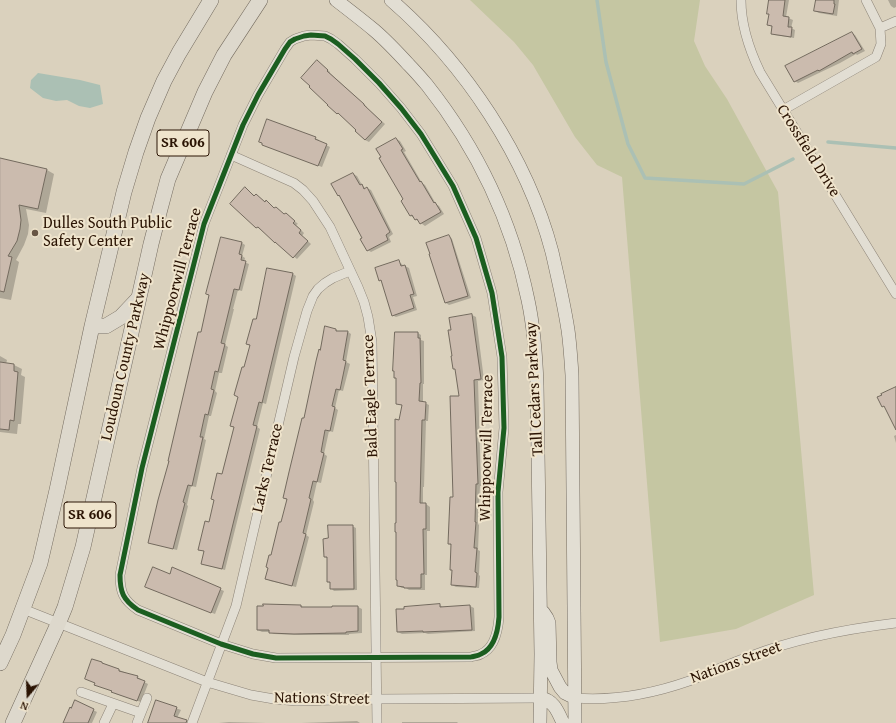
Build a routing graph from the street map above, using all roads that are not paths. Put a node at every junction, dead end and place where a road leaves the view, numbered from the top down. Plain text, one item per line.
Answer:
1 (212, 0) edge
2 (260, 0) edge
3 (336, 0) edge
4 (391, 0) edge
5 (741, 0) edge
6 (866, 0) edge
7 (896, 21) edge
8 (880, 28) junction
9 (783, 110) junction
10 (230, 155) junction
11 (350, 271) junction
12 (896, 294) edge
13 (139, 299) junction
14 (92, 326) junction
15 (23, 609) junction
16 (540, 609) junction
17 (896, 623) edge
18 (58, 624) junction
19 (221, 644) junction
20 (377, 657) junction
21 (0, 663) edge
22 (207, 682) junction
23 (81, 692) dead end
24 (147, 698) dead end
25 (540, 698) junction
26 (575, 698) junction
27 (377, 699) junction
28 (113, 704) junction
29 (141, 713) junction
30 (13, 723) edge
31 (104, 723) edge
32 (137, 723) edge
33 (192, 723) edge
34 (378, 723) edge
35 (540, 723) edge
36 (563, 723) edge
37 (575, 723) edge

1 - 14 main road, SR 606
2 - 13 main road, Loudoun County Parkway / SR 606
3 - 16 main road, Tall Cedars Parkway
4 - 26 main road
5 - 9 street, Crossfield Drive
6 - 8 street
7 - 8 street
8 - 9 street
9 - 12 street, Crossfield Drive
10 - 11 street, Bald Eagle Terrace
10 - 19 street, Whippoorwill Terrace
10 - 20 street, Whippoorwill Terrace
11 - 19 street, Larks Terrace
11 - 20 street, Bald Eagle Terrace
13 - 14 main road
13 - 18 main road, Loudoun County Parkway / SR 606
14 - 15 main road, SR 606
15 - 18 street, Nations Street
15 - 21 main road, SR 606
16 - 25 main road, Tall Cedars Parkway
16 - 26 main road
17 - 26 street, Nations Street
18 - 22 street, Nations Street
18 - 30 main road, Loudoun County Parkway / SR 606
19 - 20 street, Whippoorwill Terrace
19 - 22 street, Larks Terrace
20 - 27 street, Bald Eagle Terrace
22 - 27 street, Nations Street
22 - 33 street, Larks Terrace
23 - 28 street
24 - 29 street
25 - 27 street, Nations Street
25 - 35 main road, Tall Cedars Parkway
25 - 36 main road
26 - 37 main road
27 - 34 street, Bald Eagle Terrace
28 - 29 street
28 - 31 street
29 - 32 street

